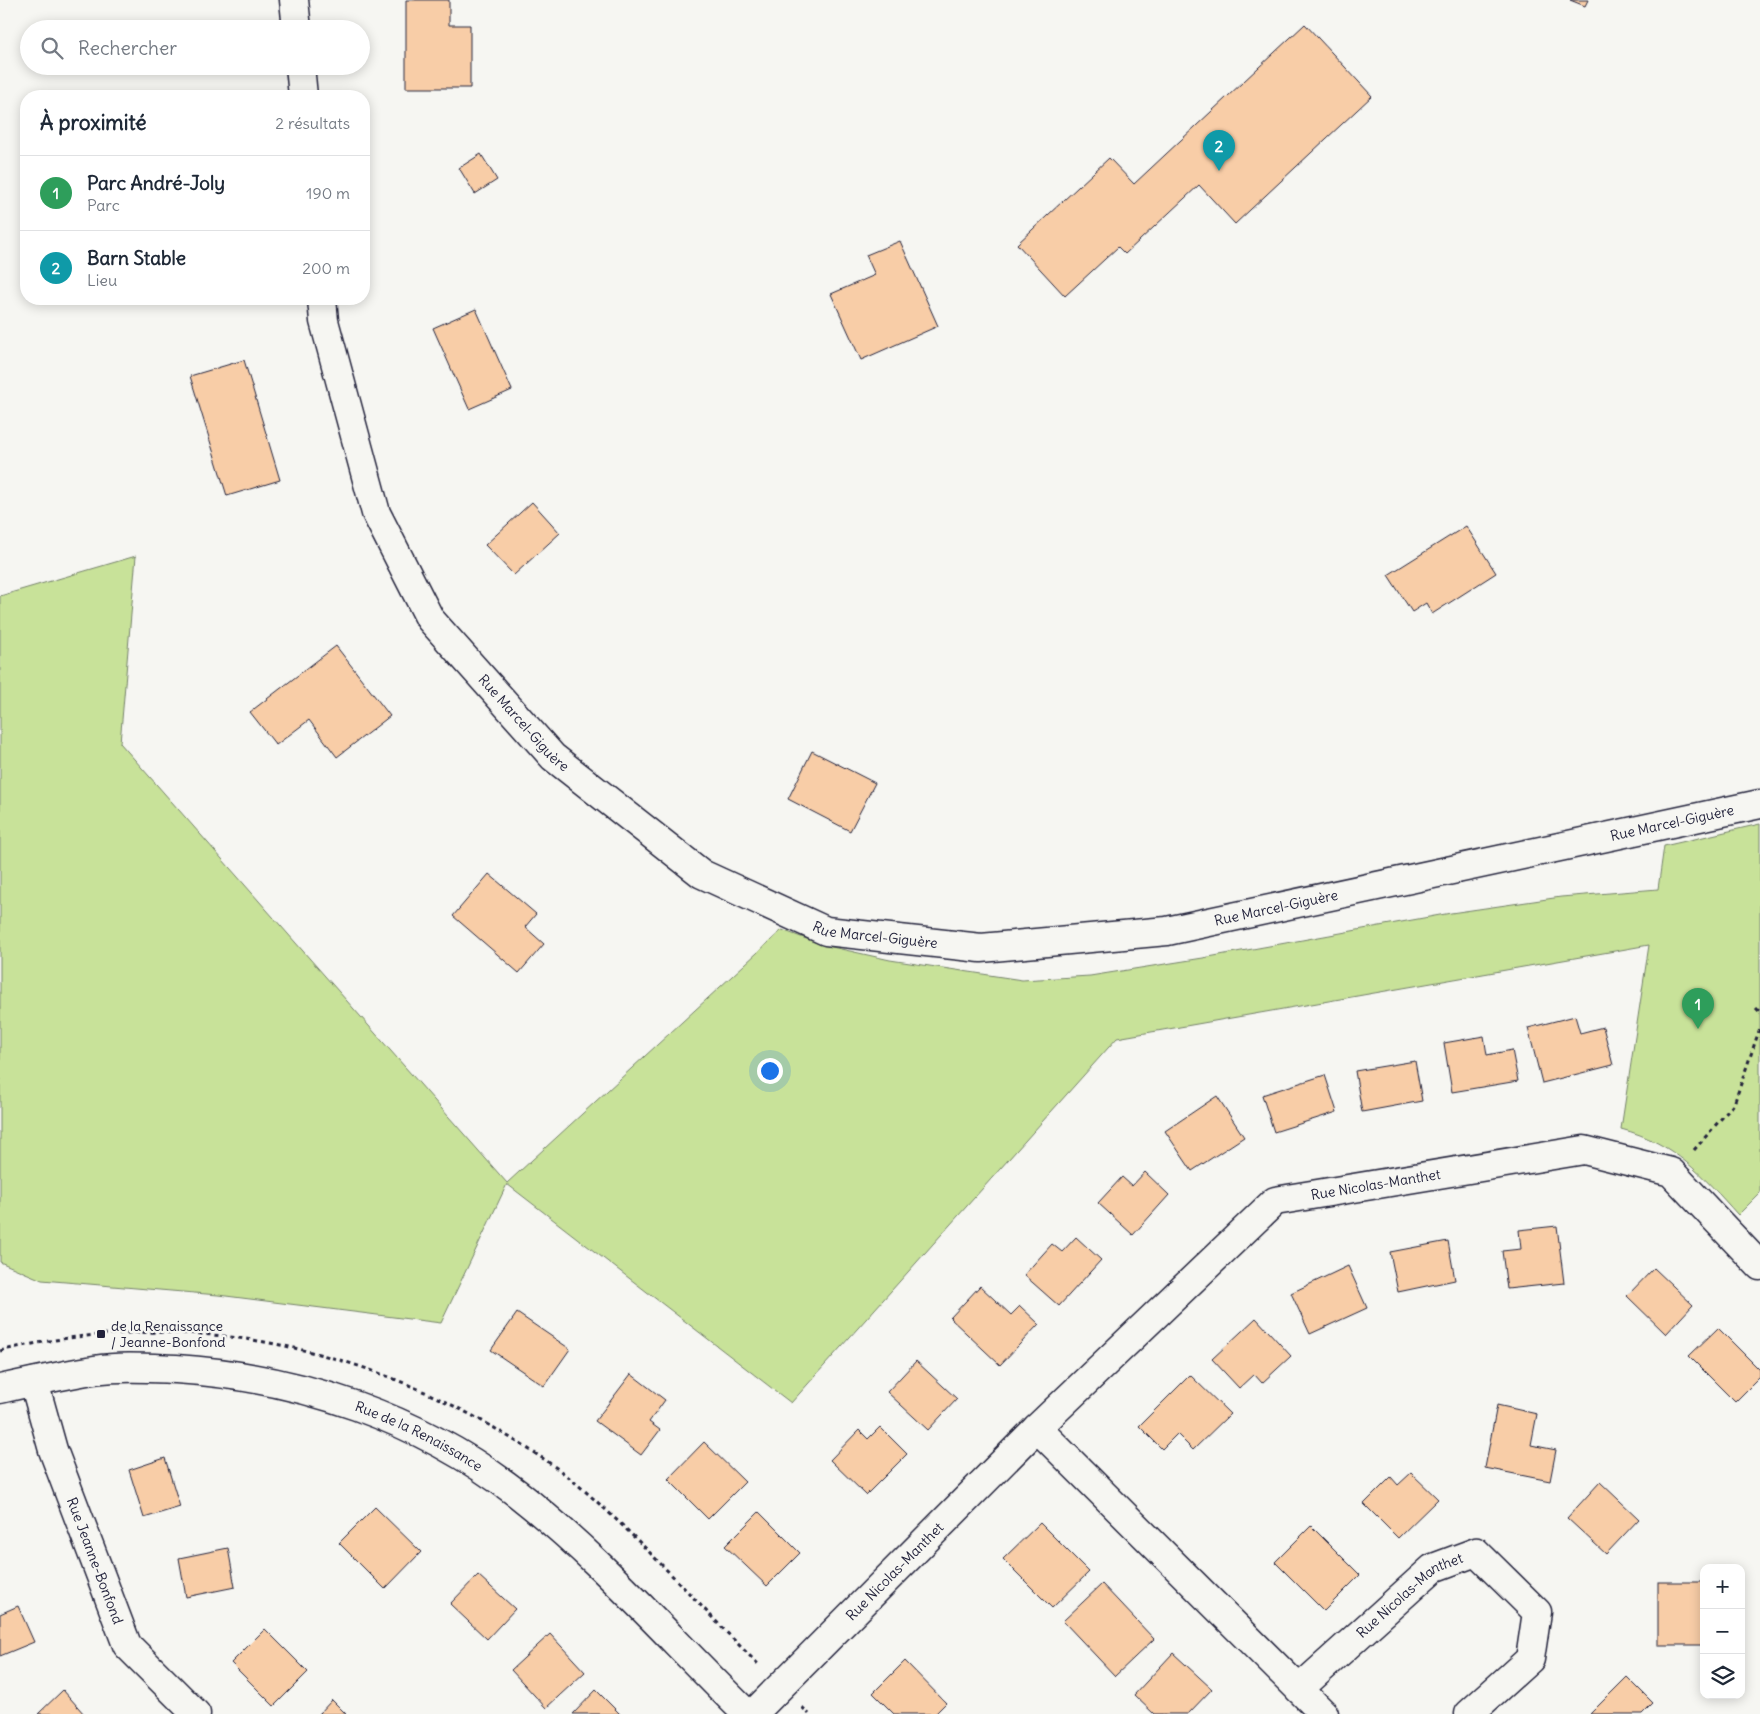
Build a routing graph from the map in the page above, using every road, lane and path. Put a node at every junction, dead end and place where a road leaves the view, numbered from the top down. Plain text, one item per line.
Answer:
1 (294, 0) edge
2 (296, 20) edge
3 (301, 75) edge
4 (302, 90) edge
5 (323, 305) edge
6 (1760, 804) edge
7 (1756, 1008) dead end
8 (1760, 1012) edge
9 (1760, 1028) edge
10 (1694, 1150) dead end
11 (1760, 1266) edge
12 (34, 1382) junction
13 (0, 1389) edge
14 (1037, 1428) junction
15 (1299, 1689) junction
16 (196, 1714) edge
17 (747, 1714) edge
18 (753, 1714) edge
19 (1324, 1714) edge
20 (1469, 1714) edge

1 - 2 street
3 - 4 street
5 - 6 street, Rue Marcel-Giguère
7 - 8 path
9 - 10 path
11 - 14 street, Rue Nicolas-Manthet
12 - 13 street, Rue de la Renaissance
12 - 16 street, Rue Jeanne-Bonfond
12 - 17 street, Rue de la Renaissance
14 - 15 street
14 - 18 street, Rue Nicolas-Manthet
15 - 19 street
15 - 20 street, Rue Nicolas-Manthet

